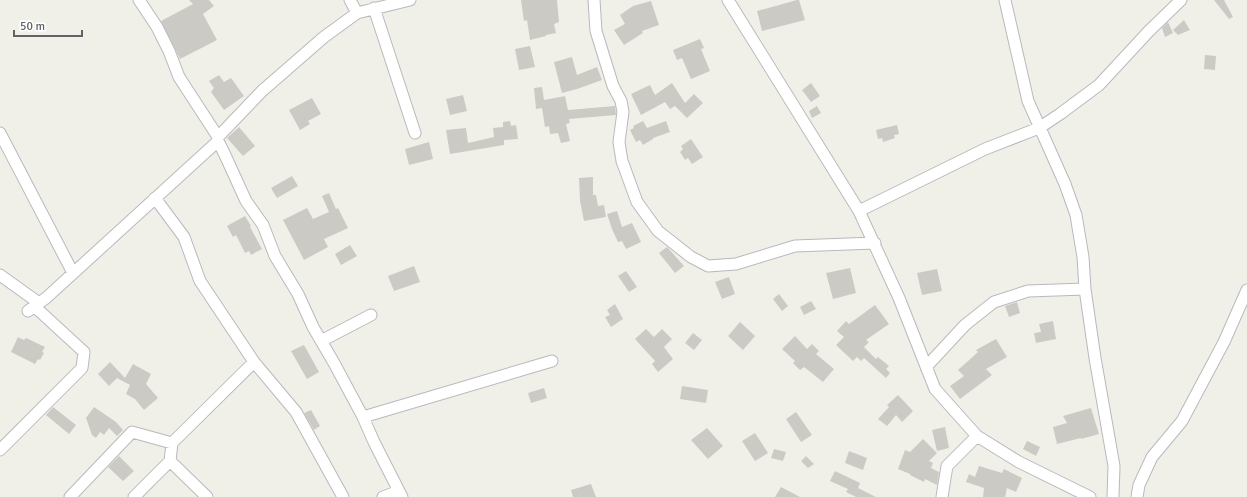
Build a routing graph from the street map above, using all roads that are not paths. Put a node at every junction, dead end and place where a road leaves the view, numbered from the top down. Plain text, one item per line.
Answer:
1 (139, 0) edge
2 (350, 0) edge
3 (410, 0) edge
4 (594, 0) edge
5 (728, 0) edge
6 (1005, 0) edge
7 (1181, 0) edge
8 (374, 8) junction
9 (357, 13) junction
10 (1039, 128) junction
11 (0, 133) edge
12 (415, 133) dead end
13 (218, 139) junction
14 (155, 198) junction
15 (859, 210) junction
16 (874, 243) junction
17 (73, 273) junction
18 (0, 275) edge
19 (1086, 290) junction
20 (1247, 290) edge
21 (34, 307) junction
22 (371, 315) dead end
23 (321, 341) junction
24 (552, 361) dead end
25 (254, 362) junction
26 (926, 367) junction
27 (363, 417) junction
28 (976, 436) junction
29 (172, 443) junction
30 (0, 450) edge
31 (170, 461) junction
32 (400, 494) edge
33 (70, 497) edge
34 (134, 497) edge
35 (207, 497) edge
36 (343, 497) edge
37 (383, 497) edge
38 (942, 497) edge
39 (1090, 497) edge
40 (1113, 497) edge
41 (1137, 497) edge

1 - 13 street
2 - 9 street
3 - 8 street
4 - 16 street
5 - 15 street
6 - 10 street
7 - 10 street
8 - 9 street
8 - 12 street
9 - 13 street
10 - 15 street
10 - 19 street
11 - 17 street
13 - 14 street
13 - 23 street
14 - 17 street
14 - 25 street
15 - 16 street
16 - 26 street
17 - 21 street
18 - 21 street
19 - 26 street
19 - 40 street
20 - 41 street
21 - 30 street
22 - 23 street
23 - 27 street
24 - 27 street
25 - 29 street
25 - 36 street
26 - 28 street
27 - 32 street
28 - 38 street
28 - 39 street
29 - 31 street
29 - 33 street
31 - 34 street
31 - 35 street
32 - 37 street

